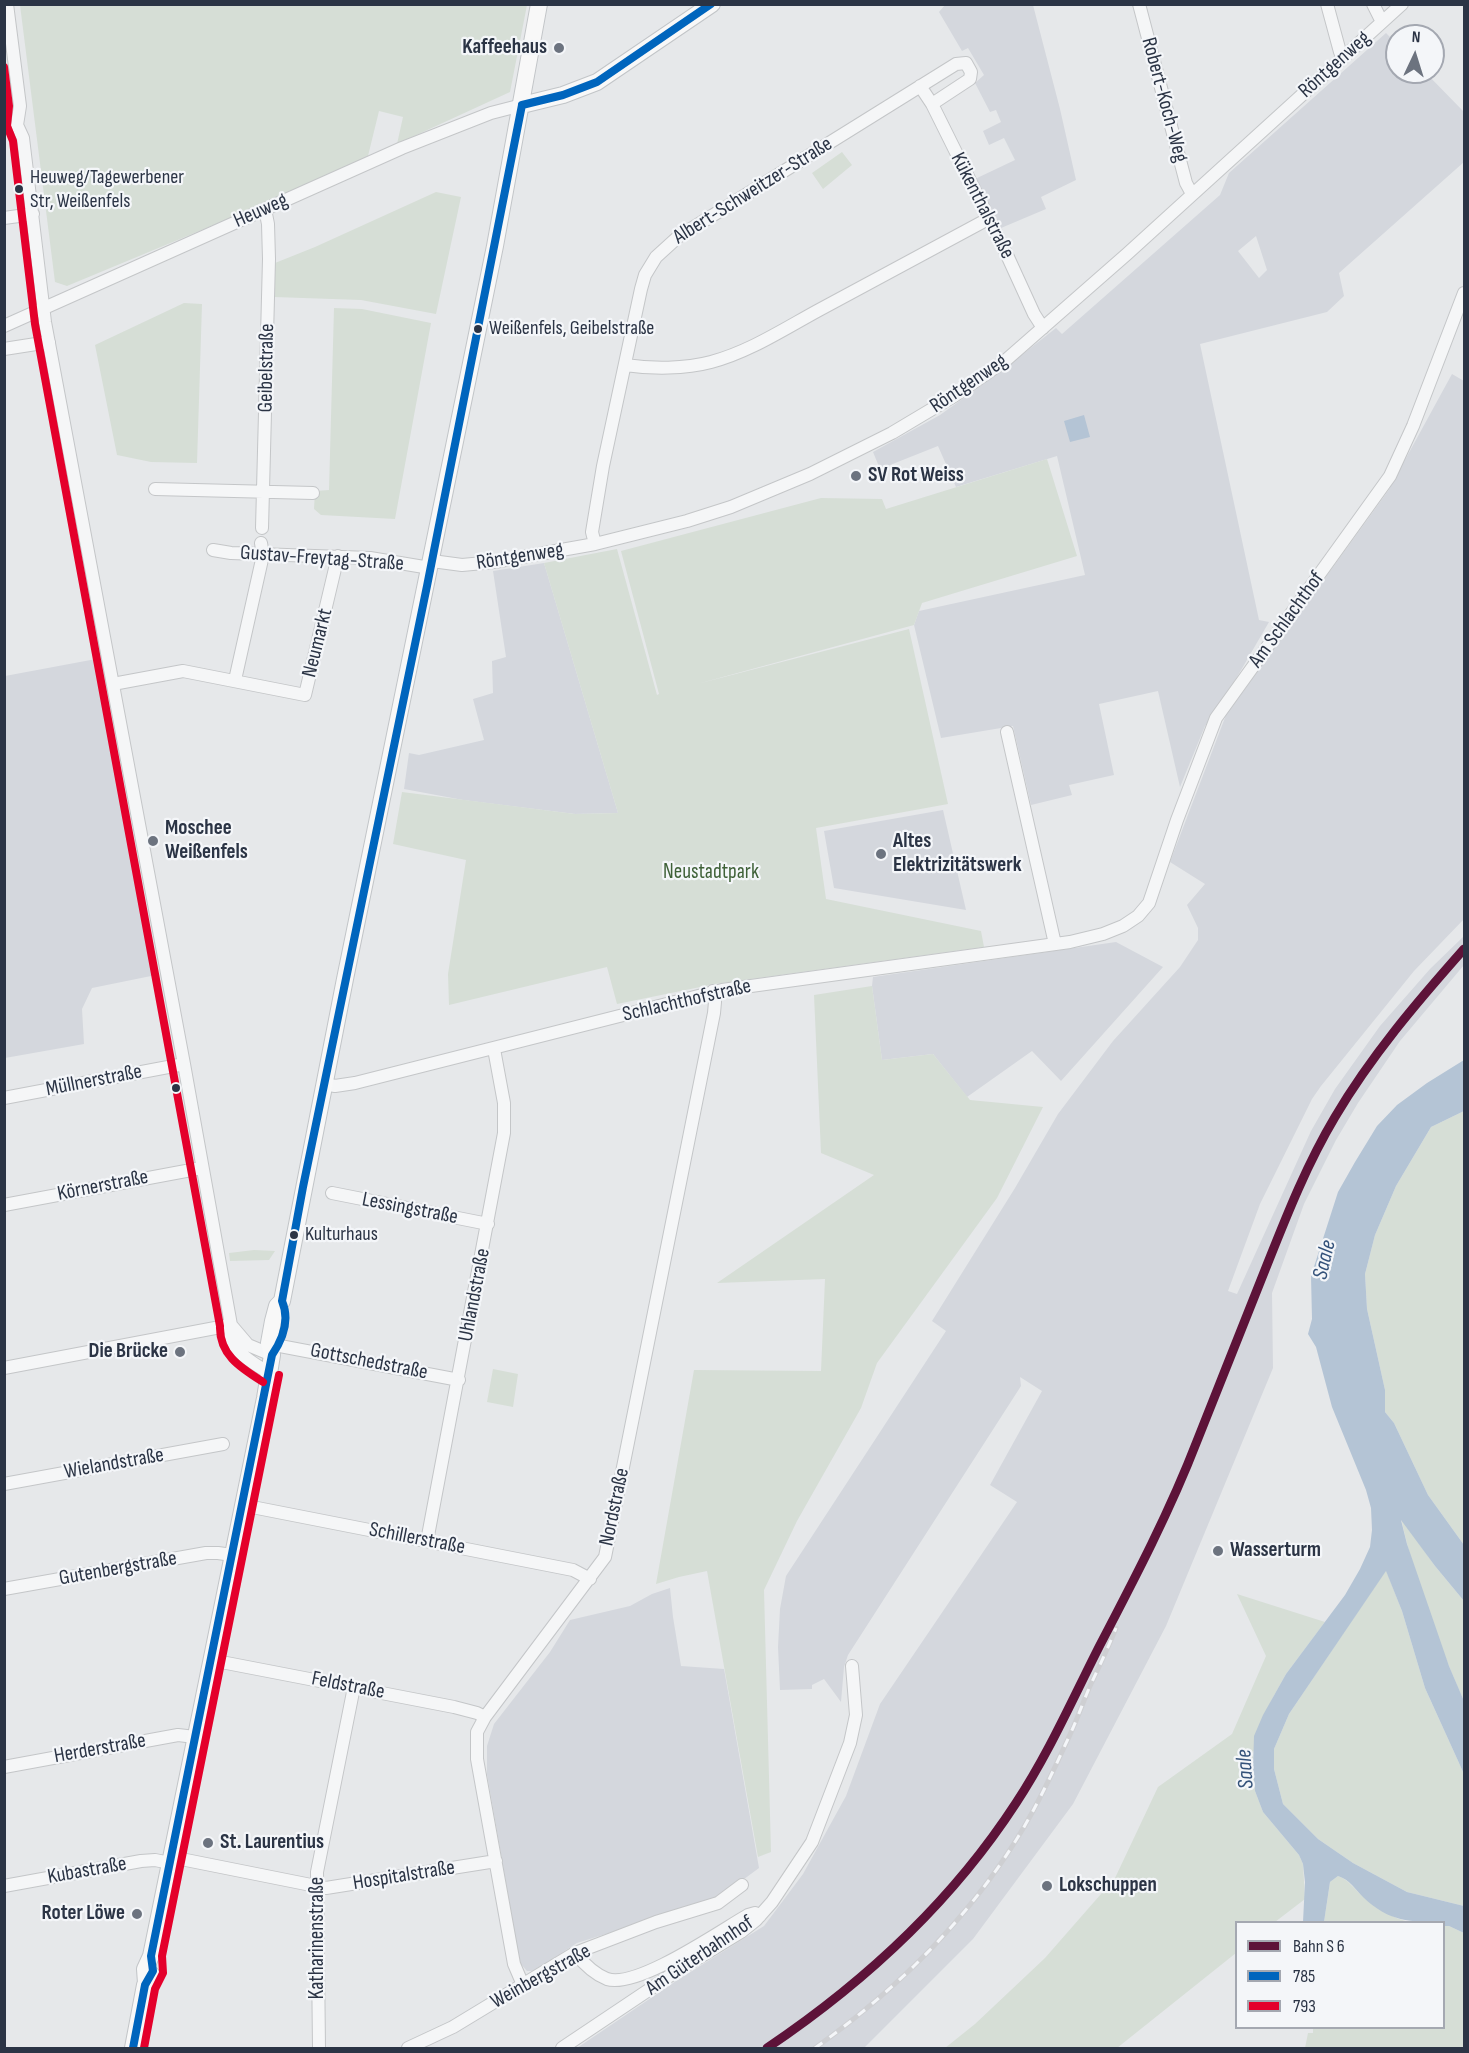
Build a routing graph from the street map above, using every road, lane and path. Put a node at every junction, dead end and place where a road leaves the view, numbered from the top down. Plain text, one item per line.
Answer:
1 (7, 4) edge
2 (539, 4) edge
3 (712, 4) edge
4 (1139, 4) edge
5 (1327, 4) edge
6 (1373, 4) edge
7 (1402, 4) edge
8 (1382, 22) junction
9 (1344, 57) junction
10 (920, 86) junction
11 (932, 104) junction
12 (522, 105) junction
13 (4, 118) edge
14 (17, 125) junction
15 (1192, 194) junction
16 (265, 209) junction
17 (33, 214) junction
18 (4, 218) edge
19 (988, 219) junction
20 (1464, 292) edge
21 (44, 308) junction
22 (4, 326) edge
23 (1043, 328) junction
24 (49, 342) junction
25 (4, 349) edge
26 (625, 365) junction
27 (155, 489) dead end
28 (264, 492) junction
29 (312, 493) dead end
30 (262, 528) dead end
31 (595, 544) junction
32 (262, 549) junction
33 (213, 550) dead end
34 (338, 556) junction
35 (431, 564) junction
36 (235, 680) junction
37 (113, 684) junction
38 (1007, 732) dead end
39 (1102, 934) joint
40 (1055, 944) junction
41 (713, 992) junction
42 (494, 1049) junction
43 (184, 1065) junction
44 (324, 1084) junction
45 (4, 1098) edge
46 (202, 1168) junction
47 (332, 1193) dead end
48 (4, 1204) edge
49 (488, 1224) junction
50 (231, 1325) junction
51 (276, 1350) junction
52 (4, 1368) edge
53 (269, 1373) junction
54 (459, 1380) junction
55 (223, 1444) dead end
56 (4, 1484) edge
57 (242, 1505) junction
58 (427, 1541) junction
59 (232, 1555) junction
60 (590, 1579) junction
61 (4, 1589) edge
62 (211, 1660) junction
63 (852, 1666) dead end
64 (354, 1688) junction
65 (485, 1718) junction
66 (195, 1737) junction
67 (4, 1767) edge
68 (170, 1860) junction
69 (496, 1861) junction
70 (742, 1885) dead end
71 (4, 1886) edge
72 (316, 1886) junction
73 (760, 1916) junction
74 (575, 1953) junction
75 (523, 1985) junction
76 (133, 2049) edge
77 (319, 2049) edge
78 (408, 2049) edge
79 (562, 2049) edge

1 - 14 street
2 - 12 main road
3 - 12 main road
4 - 15 street, Robert-Koch-Weg
5 - 9 street
6 - 8 street
7 - 8 street, Röntgenweg
8 - 9 street, Röntgenweg
9 - 15 street, Röntgenweg
10 - 11 street, Kükenthalstraße
10 - 11 street, Albert-Schweitzer-Straße
10 - 26 street, Albert-Schweitzer-Straße
11 - 19 street, Kükenthalstraße
12 - 16 street, Heuweg
12 - 35 main road
13 - 14 street
14 - 17 street
15 - 23 street, Röntgenweg
16 - 21 street, Heuweg
16 - 28 street, Geibelstraße
17 - 18 street
17 - 21 street
19 - 23 street, Kükenthalstraße
19 - 26 street
20 - 39 street, Am Schlachthof
21 - 22 street, Heuweg
21 - 24 street
23 - 31 street, Röntgenweg
24 - 25 street
24 - 37 street
26 - 31 street, Albert-Schweitzer-Straße
27 - 28 street
28 - 29 street
28 - 30 street, Geibelstraße
31 - 35 street, Röntgenweg
32 - 33 street, Gustav-Freytag-Straße
32 - 34 street, Gustav-Freytag-Straße
32 - 36 street
34 - 35 street, Gustav-Freytag-Straße
34 - 36 street, Neumarkt
35 - 44 main road
36 - 37 street, Neumarkt
37 - 43 street
38 - 40 street
39 - 40 street, Schlachthofstraße
40 - 41 street, Schlachthofstraße
41 - 42 street, Schlachthofstraße
41 - 60 street, Nordstraße
42 - 44 street, Schlachthofstraße
42 - 49 street, Uhlandstraße
43 - 45 street, Müllnerstraße
43 - 46 street
44 - 51 main road
46 - 48 street, Körnerstraße
46 - 50 street
47 - 49 street, Lessingstraße
49 - 54 street, Uhlandstraße
50 - 51 street, Gottschedstraße
50 - 52 street
50 - 53 street
51 - 53 main road
51 - 54 street, Gottschedstraße
53 - 57 main road
54 - 58 street, Uhlandstraße
55 - 56 street, Wielandstraße
57 - 58 street, Schillerstraße
57 - 59 main road
58 - 60 street, Schillerstraße
59 - 61 street, Gutenbergstraße
59 - 62 main road
60 - 65 street, Nordstraße
62 - 64 street, Feldstraße
62 - 66 main road
63 - 73 street, Am Güterbahnhof
64 - 65 street, Feldstraße
64 - 72 street, Katharinenstraße
65 - 69 street, Nordstraße
66 - 67 street, Herderstraße
66 - 68 main road
68 - 71 street, Kubastraße
68 - 72 street, Hospitalstraße
68 - 76 main road
69 - 72 street, Hospitalstraße
69 - 75 street, Nordstraße
70 - 74 street, Weinbergstraße
72 - 77 street, Katharinenstraße
73 - 74 street
73 - 79 street, Am Güterbahnhof
74 - 75 street, Weinbergstraße
75 - 78 street, Weinbergstraße

